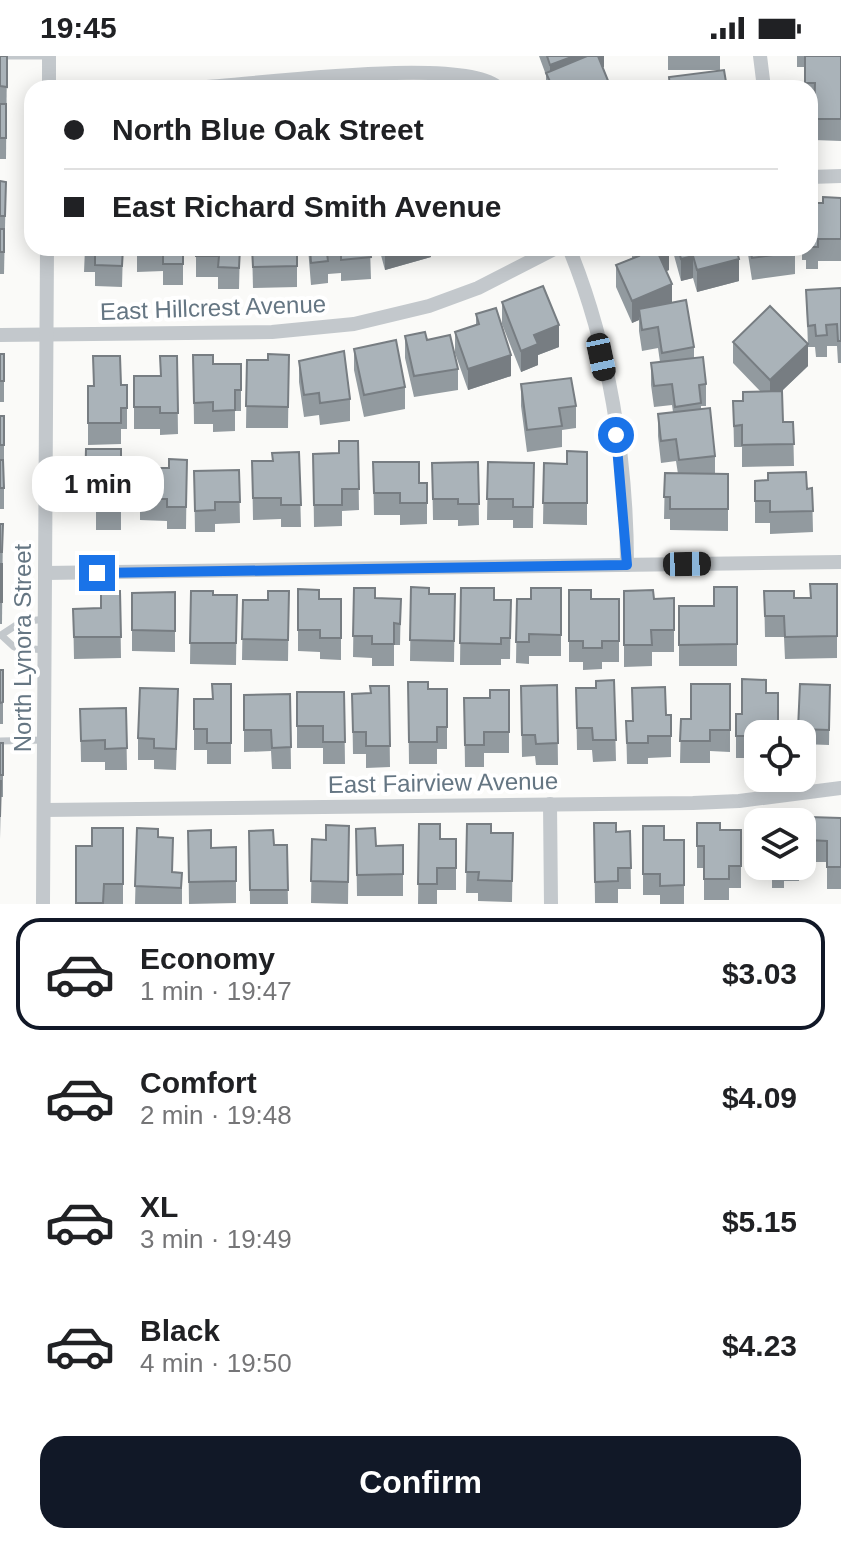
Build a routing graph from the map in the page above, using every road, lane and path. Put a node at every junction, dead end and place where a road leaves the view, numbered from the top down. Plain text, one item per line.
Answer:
1 (0, 56) edge
2 (49, 56) edge
3 (760, 56) edge
4 (49, 80) edge
5 (267, 80) edge
6 (482, 80) edge
7 (763, 80) edge
8 (841, 176) edge
9 (818, 177) edge
10 (47, 256) edge
11 (540, 256) edge
12 (572, 256) edge
13 (46, 334) junction
14 (0, 335) edge
15 (841, 562) edge
16 (627, 565) junction
17 (45, 573) junction
18 (45, 619) junction
19 (0, 635) edge
20 (45, 650) junction
21 (45, 740) junction
22 (0, 741) edge
23 (841, 788) edge
24 (550, 804) junction
25 (44, 810) junction
26 (43, 904) edge
27 (551, 904) edge

1 - 2 lane
2 - 4 street
3 - 7 street
5 - 6 street
8 - 9 street
10 - 13 street, North Lynora Street
11 - 13 street, East Hillcrest Avenue
12 - 16 street
13 - 14 street, East Hillcrest Avenue
13 - 17 street, North Lynora Street
15 - 16 street
16 - 17 street
17 - 18 street, North Lynora Street
18 - 19 lane
18 - 20 street, North Lynora Street
19 - 20 lane
20 - 21 street, North Lynora Street
21 - 22 lane
21 - 25 street, North Lynora Street
23 - 24 street, East Fairview Avenue
24 - 25 street, East Fairview Avenue
24 - 27 street
25 - 26 street, North Lynora Street

